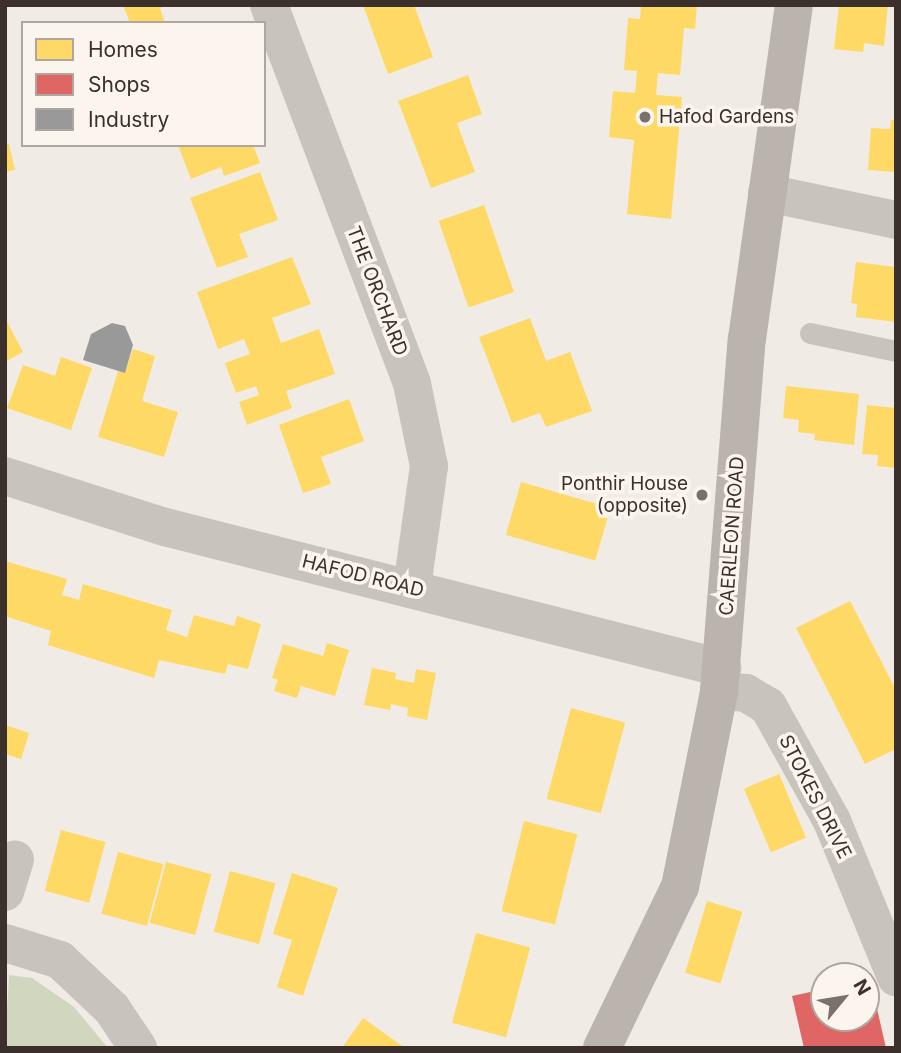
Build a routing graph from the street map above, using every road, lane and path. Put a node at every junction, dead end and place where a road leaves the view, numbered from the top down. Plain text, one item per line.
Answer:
1 (269, 5) edge
2 (794, 5) edge
3 (767, 193) junction
4 (896, 220) edge
5 (810, 333) dead end
6 (896, 351) edge
7 (5, 476) edge
8 (412, 587) junction
9 (721, 680) junction
10 (5, 943) edge
11 (896, 977) edge
12 (138, 1048) edge
13 (602, 1048) edge

1 - 8 street, THE ORCHARD
2 - 3 main road, CAERLEON ROAD
3 - 4 street
3 - 9 main road, CAERLEON ROAD
5 - 6 lane
7 - 8 street, HAFOD ROAD
8 - 9 street, HAFOD ROAD
9 - 11 street, STOKES DRIVE
9 - 13 main road, CAERLEON ROAD
10 - 12 street

